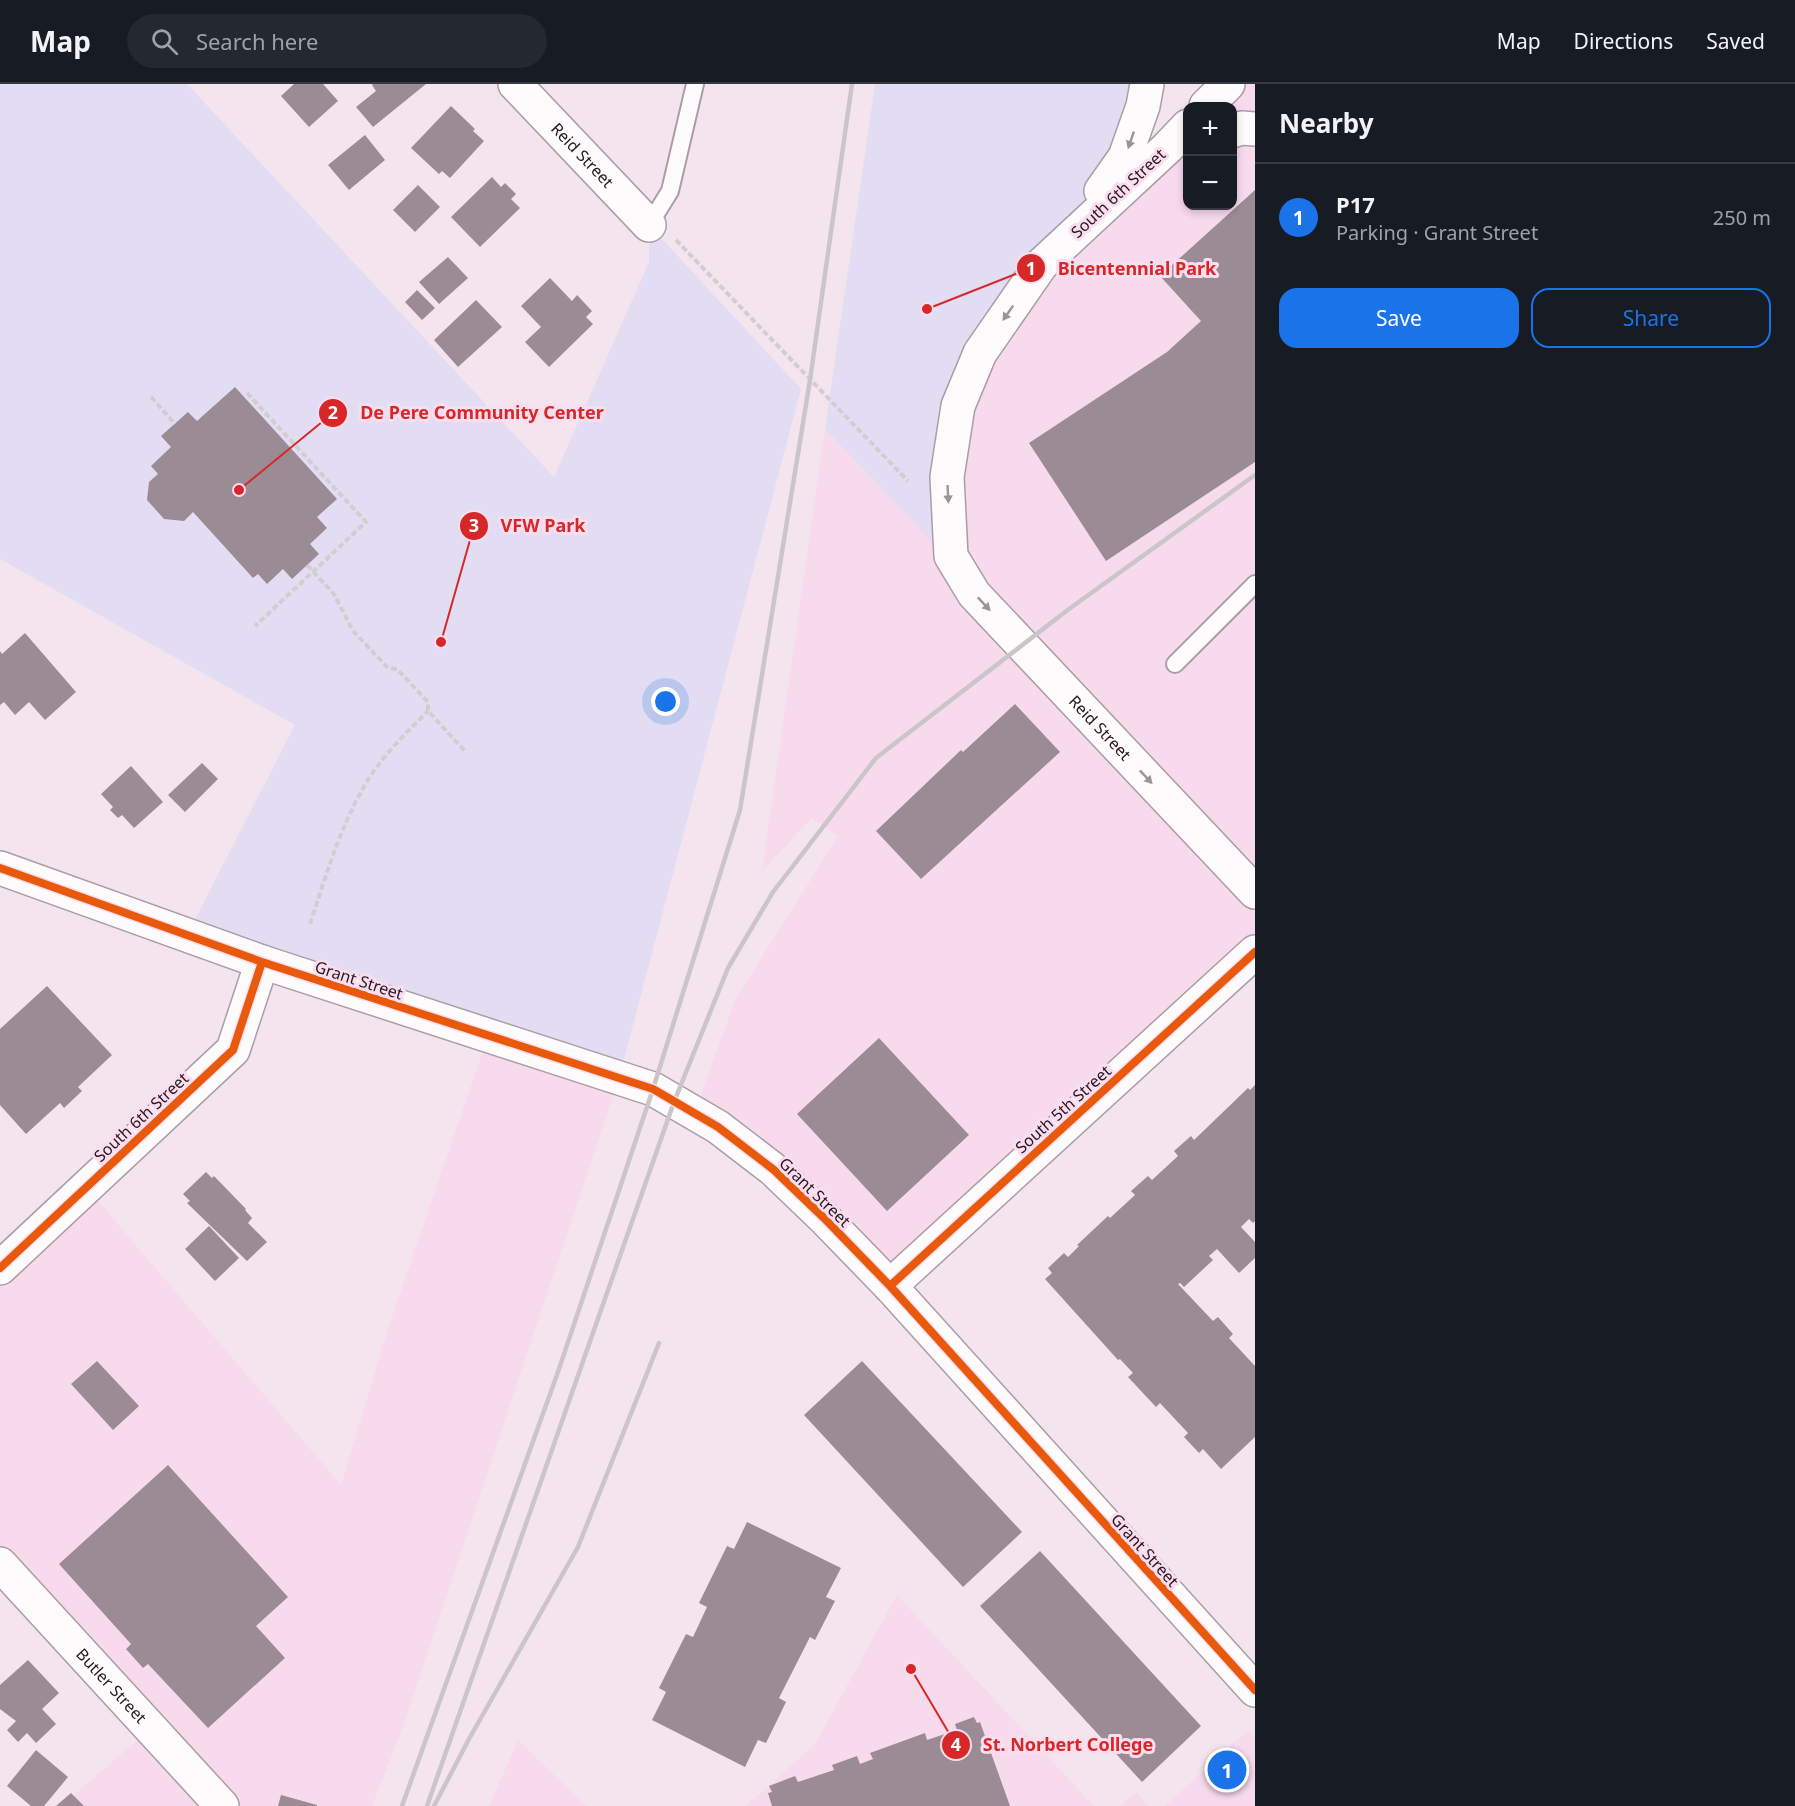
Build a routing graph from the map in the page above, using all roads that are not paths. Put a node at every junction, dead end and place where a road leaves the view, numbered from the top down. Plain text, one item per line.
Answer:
1 (515, 84) edge
2 (695, 84) edge
3 (1147, 84) edge
4 (1228, 84) edge
5 (1210, 102) edge
6 (1237, 129) edge
7 (1255, 129) edge
8 (1181, 139) edge
9 (649, 225) joint
10 (1041, 265) junction
11 (951, 556) joint
12 (1255, 584) edge
13 (1175, 664) dead end
14 (0, 868) edge
15 (1255, 892) edge
16 (1255, 952) edge
17 (262, 962) junction
18 (0, 1268) edge
19 (890, 1286) junction
20 (0, 1564) edge
21 (1255, 1690) edge
22 (222, 1806) edge

1 - 9 street, Reid Street
2 - 9 lane
3 -> 10 street
4 - 5 street
6 - 7 street
8 - 10 street, South 6th Street
10 -> 11 street, South 6th Street
11 -> 15 street, Reid Street
12 - 13 lane
14 - 17 street, Grant Street
16 - 19 street, South 5th Street
17 - 18 street, South 6th Street
17 - 19 street, Grant Street
19 - 21 street, Grant Street
20 - 22 street, Butler Street

